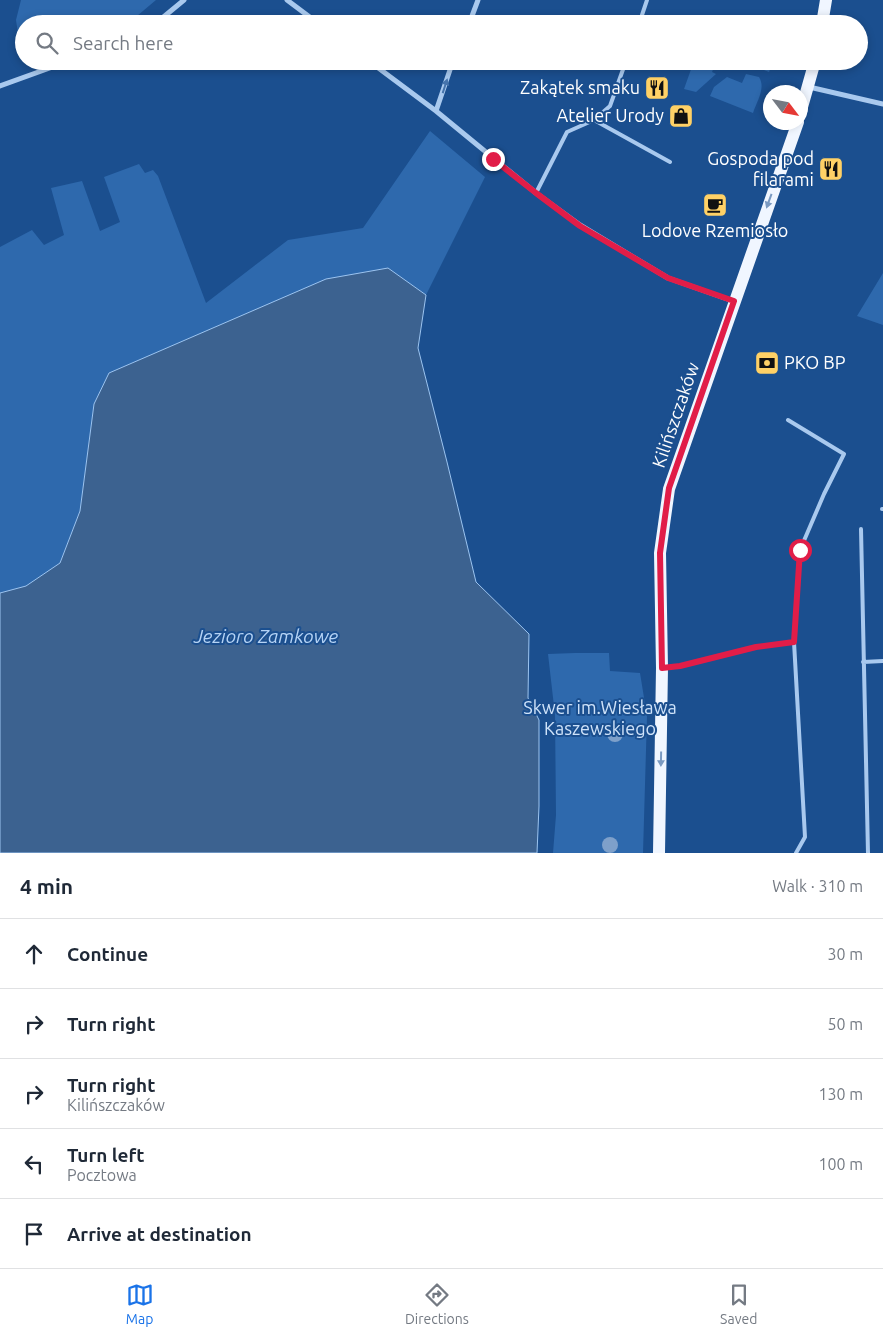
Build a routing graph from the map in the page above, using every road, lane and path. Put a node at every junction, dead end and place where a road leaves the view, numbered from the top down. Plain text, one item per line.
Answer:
1 (184, 0) edge
2 (287, 0) edge
3 (478, 0) edge
4 (647, 0) edge
5 (826, 0) edge
6 (166, 15) edge
7 (307, 15) edge
8 (472, 15) edge
9 (642, 15) edge
10 (824, 15) edge
11 (44, 70) edge
12 (381, 70) edge
13 (451, 70) edge
14 (623, 70) edge
15 (813, 70) edge
16 (0, 86) edge
17 (809, 87) junction
18 (808, 90) edge
19 (883, 104) edge
20 (436, 111) junction
21 (594, 120) junction
22 (795, 130) edge
23 (670, 162) dead end
24 (536, 193) junction
25 (734, 301) junction
26 (788, 420) dead end
27 (861, 529) dead end
28 (794, 642) junction
29 (883, 661) edge
30 (863, 662) junction
31 (662, 668) junction
32 (660, 853) edge
33 (796, 853) edge
34 (868, 853) edge

1 - 6 street
2 - 7 street
3 - 8 street
4 - 9 lane
5 - 10 main road
11 - 16 street
12 - 20 street
20 -> 13 street
14 - 21 lane
15 - 17 main road
17 - 18 main road
17 - 19 street
20 - 24 street
21 - 23 lane
21 - 24 lane
22 -> 25 main road, Kilińszczaków
24 - 25 street
25 - 31 main road, Kilińszczaków
26 - 28 lane
27 - 30 lane
28 - 31 lane
28 - 33 lane
29 - 30 lane
30 - 34 lane
31 -> 32 main road, Kilińszczaków

